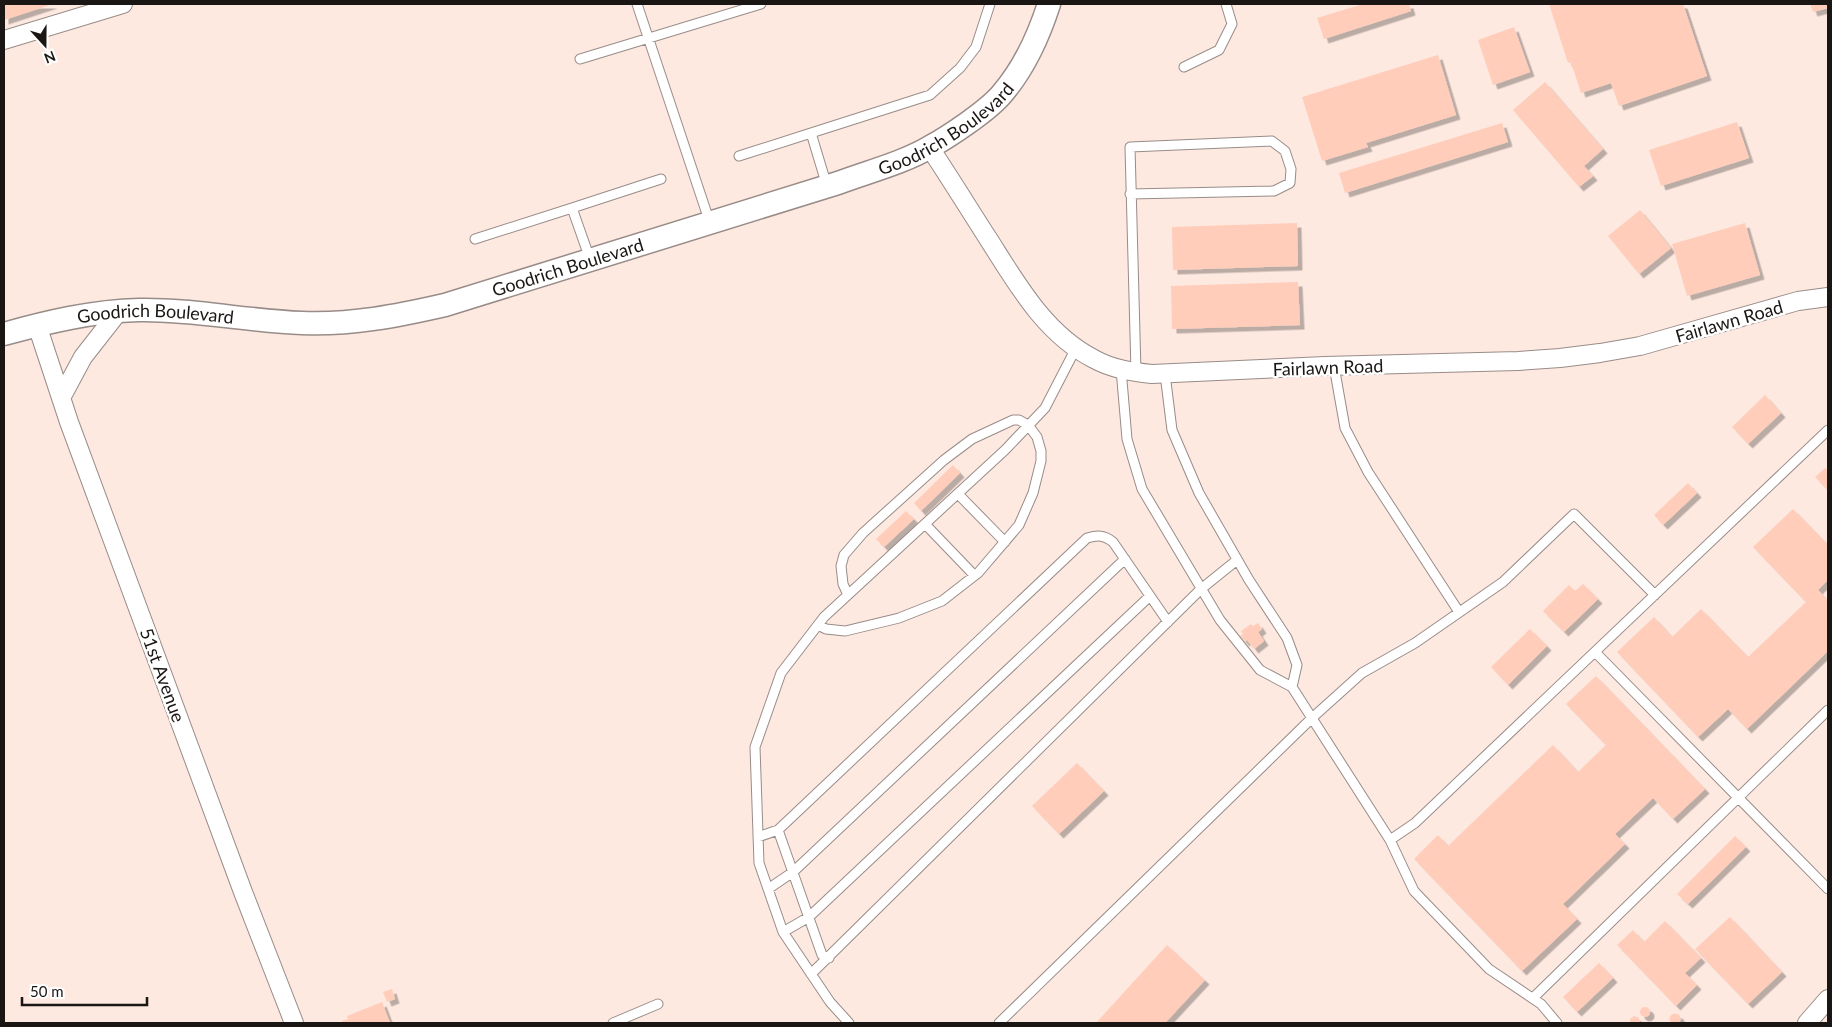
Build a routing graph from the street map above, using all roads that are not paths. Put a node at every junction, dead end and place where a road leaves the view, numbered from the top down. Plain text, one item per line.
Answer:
1 (123, 4) edge
2 (637, 4) edge
3 (761, 4) edge
4 (990, 4) edge
5 (1049, 4) edge
6 (1226, 4) edge
7 (648, 38) junction
8 (4, 40) edge
9 (580, 59) dead end
10 (1184, 67) dead end
11 (811, 133) junction
12 (930, 148) junction
13 (739, 156) dead end
14 (661, 179) dead end
15 (827, 187) junction
16 (1130, 194) junction
17 (572, 208) junction
18 (710, 223) junction
19 (475, 239) dead end
20 (590, 260) junction
21 (1828, 297) edge
22 (119, 311) junction
23 (37, 325) junction
24 (4, 334) edge
25 (1076, 348) junction
26 (1334, 366) junction
27 (1128, 371) junction
28 (1165, 374) junction
29 (61, 398) junction
30 (1028, 425) junction
31 (1828, 430) edge
32 (958, 494) junction
33 (925, 524) junction
34 (1005, 542) junction
35 (1125, 559) junction
36 (1237, 560) junction
37 (974, 575) junction
38 (1201, 589) junction
39 (848, 595) junction
40 (1654, 595) junction
41 (1150, 596) junction
42 (1459, 612) junction
43 (1168, 622) junction
44 (818, 625) junction
45 (1595, 652) junction
46 (1292, 687) junction
47 (1828, 710) edge
48 (1312, 718) junction
49 (1738, 798) junction
50 (778, 830) junction
51 (758, 837) junction
52 (1390, 840) junction
53 (793, 872) junction
54 (768, 889) junction
55 (1828, 889) edge
56 (809, 917) junction
57 (783, 932) junction
58 (829, 958) junction
59 (811, 974) junction
60 (1533, 998) junction
61 (1828, 999) edge
62 (658, 1004) dead end
63 (294, 1023) edge
64 (613, 1023) edge
65 (848, 1023) edge
66 (999, 1023) edge
67 (1557, 1023) edge
68 (1807, 1023) edge

1 - 8 street
2 - 7 lane
3 - 7 lane
4 - 11 lane
5 - 12 street, Goodrich Boulevard
6 - 10 lane
7 - 9 lane
7 - 18 lane
11 - 13 lane
11 - 15 lane
12 - 15 street, Goodrich Boulevard
12 - 25 street, Fairlawn Road
14 - 17 lane
15 - 18 street, Goodrich Boulevard
16 - 16 lane
16 - 27 lane
17 - 19 lane
17 - 20 lane
18 - 20 street, Goodrich Boulevard
20 - 22 street, Goodrich Boulevard
21 - 26 street, Fairlawn Road
22 - 23 street, Goodrich Boulevard
22 - 29 street
23 - 24 street, Goodrich Boulevard
23 - 29 street, 51st Avenue
25 - 27 street, Fairlawn Road
25 - 30 lane
26 - 28 street, Fairlawn Road
26 - 42 lane
27 - 28 street, Fairlawn Road
27 - 38 lane
28 - 36 lane
29 - 63 street, 51st Avenue
30 - 32 lane
30 - 34 lane
30 - 39 lane
31 - 40 lane
32 - 33 lane
32 - 34 lane
33 - 37 lane
33 - 39 lane
34 - 37 lane
35 - 41 lane
35 - 50 lane
35 - 53 lane
36 - 38 lane
36 - 46 lane
37 - 44 lane
38 - 43 lane
38 - 46 lane
39 - 44 lane
40 - 42 lane
40 - 45 lane
41 - 43 lane
41 - 56 lane
42 - 48 lane
43 - 58 lane
44 - 51 lane
45 - 49 lane
45 - 52 lane
46 - 48 lane
47 - 49 lane
48 - 52 lane
48 - 66 lane
49 - 55 lane
49 - 60 lane
50 - 51 lane
50 - 53 lane
51 - 54 lane
52 - 60 lane
53 - 54 lane
53 - 56 lane
54 - 57 lane
56 - 57 lane
56 - 58 lane
57 - 59 lane
58 - 59 lane
59 - 65 lane
60 - 67 lane
61 - 68 street
62 - 64 lane

